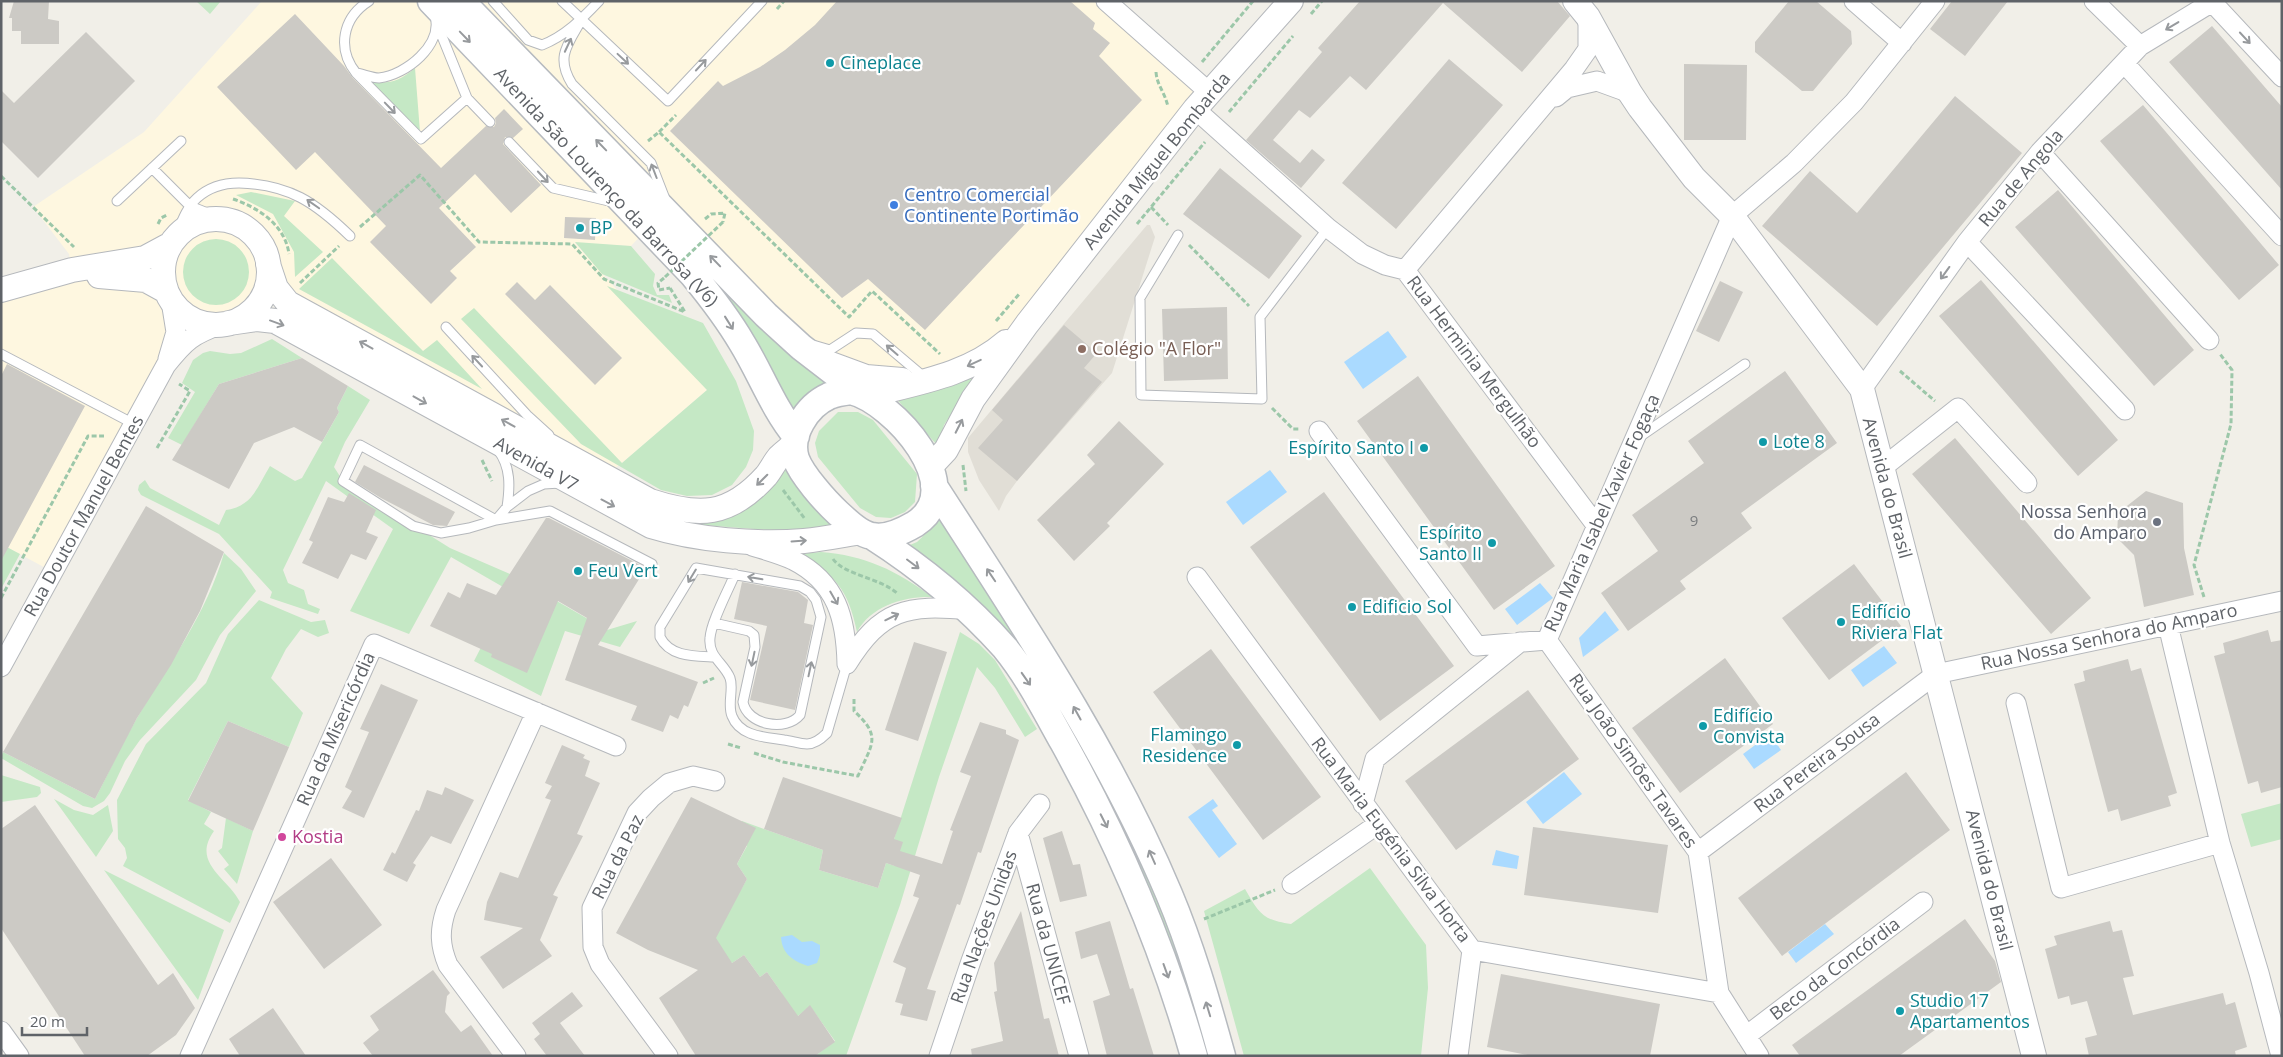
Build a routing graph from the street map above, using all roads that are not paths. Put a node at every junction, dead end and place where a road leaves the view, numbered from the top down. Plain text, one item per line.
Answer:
1 (369, 1) edge
2 (461, 1) edge
3 (493, 1) edge
4 (562, 1) edge
5 (599, 1) edge
6 (762, 1) edge
7 (1106, 1) edge
8 (1291, 1) edge
9 (1854, 1) edge
10 (1935, 1) edge
11 (2094, 1) edge
12 (2213, 2) edge
13 (433, 9) edge
14 (1582, 9) edge
15 (582, 20) junction
16 (1902, 43) junction
17 (2140, 46) junction
18 (2124, 63) junction
19 (356, 73) junction
20 (2282, 78) edge
21 (1630, 93) junction
22 (467, 98) junction
23 (1202, 101) junction
24 (1544, 108) junction
25 (490, 122) dead end
26 (181, 141) dead end
27 (509, 142) dead end
28 (2040, 152) junction
29 (152, 168) junction
30 (117, 201) dead end
31 (625, 204) junction
32 (190, 206) junction
33 (671, 216) junction
34 (1732, 216) junction
35 (225, 220) junction
36 (1328, 228) junction
37 (1178, 235) road end
38 (350, 236) road end
39 (2282, 236) edge
40 (173, 241) junction
41 (1967, 242) junction
42 (268, 264) junction
43 (1405, 270) junction
44 (48, 276) junction
45 (1, 290) edge
46 (169, 296) junction
47 (225, 323) junction
48 (1027, 324) junction
49 (446, 327) dead end
50 (793, 340) junction
51 (2209, 340) road end
52 (1, 354) edge
53 (812, 356) junction
54 (1744, 364) dead end
55 (169, 373) junction
56 (929, 381) junction
57 (1862, 389) junction
58 (864, 395) junction
59 (2125, 410) dead end
60 (134, 424) junction
61 (1319, 431) road end
62 (795, 440) junction
63 (1632, 443) junction
64 (484, 447) junction
65 (1882, 468) junction
66 (933, 476) junction
67 (583, 477) junction
68 (2027, 483) dead end
69 (507, 507) junction
70 (496, 520) junction
71 (1596, 525) junction
72 (867, 534) junction
73 (734, 540) junction
74 (652, 564) dead end
75 (735, 574) junction
76 (1197, 577) dead end
77 (2282, 601) edge
78 (969, 610) junction
79 (714, 623) junction
80 (2168, 625) junction
81 (1547, 640) junction
82 (1520, 642) junction
83 (714, 657) junction
84 (847, 664) junction
85 (1, 667) edge
86 (1936, 674) junction
87 (2016, 703) dead end
88 (536, 712) junction
89 (616, 746) dead end
90 (715, 781) dead end
91 (1040, 804) dead end
92 (1363, 804) junction
93 (1378, 824) junction
94 (1018, 833) junction
95 (2220, 843) junction
96 (1698, 852) junction
97 (1292, 884) road end
98 (1923, 902) dead end
99 (1472, 950) junction
100 (1719, 993) junction
101 (1, 1031) edge
102 (1746, 1036) junction
103 (191, 1055) edge
104 (19, 1056) edge
105 (516, 1056) edge
106 (668, 1056) edge
107 (939, 1056) edge
108 (1079, 1056) edge
109 (1194, 1056) edge
110 (1222, 1056) edge
111 (1458, 1056) edge
112 (1759, 1056) edge
113 (2034, 1056) edge
114 (2281, 1056) edge

1 - 19 lane
33 -> 2 main road, Avenida São Lourenço da Barrosa (V6)
3 - 15 lane
4 - 15 lane
5 - 15 lane
15 -> 6 lane
7 - 23 street, Rua Herminia Mergulhão
8 - 23 street, Avenida Miguel Bombarda
9 - 16 street
10 - 16 street
11 - 17 street
12 -> 17 street, Rua de Angola
12 -> 20 street
13 - 19 lane
13 - 22 lane
13 -> 31 main road, Avenida São Lourenço da Barrosa (V6)
14 - 21 street, Avenida do Brasil
14 - 24 street
33 -> 15 lane
16 - 34 street
17 - 18 street, Rua de Angola
18 - 28 street, Rua de Angola
18 - 39 street
19 -> 22 lane
21 - 24 street
21 - 34 street, Avenida do Brasil
22 - 25 lane
23 - 36 street, Rua Herminia Mergulhão
23 - 48 street, Avenida Miguel Bombarda
24 - 43 street
26 - 29 lane
27 -> 31 lane
28 - 41 street, Rua de Angola
28 - 51 street
29 - 30 lane
29 - 32 lane
31 -> 62 main road, Avenida São Lourenço da Barrosa (V6)
32 - 35 lane
38 -> 32 lane
32 - 40 lane
50 -> 33 main road, Avenida São Lourenço da Barrosa (V6)
34 - 57 street, Avenida do Brasil
34 - 63 street, Rua Maria Isabel Xavier Fogaça
35 - 40 street
35 - 42 street
36 - 37 lane
36 - 43 street, Rua Herminia Mergulhão
40 - 44 street
40 - 46 street
41 -> 57 street, Rua de Angola
41 - 59 street
42 - 47 street
67 -> 42 street, Avenida V7
43 - 71 street, Rua Herminia Mergulhão
44 - 45 street
44 - 46 street
46 - 47 street
46 - 55 street
47 - 55 street
47 -> 64 street, Avenida V7
48 -> 56 street
66 -> 48 street
67 -> 49 lane
50 - 53 main road, Avenida São Lourenço da Barrosa (V6)
56 -> 50 lane
52 - 60 lane
53 - 56 street
53 - 58 main road, Avenida São Lourenço da Barrosa (V6)
54 - 63 lane
55 - 60 street, Rua Doutor Manuel Bentes
56 - 58 street
57 - 65 street, Avenida do Brasil
58 - 62 main road
58 - 66 main road, Avenida São Lourenço da Barrosa (V6)
60 - 85 street, Rua Doutor Manuel Bentes
61 - 82 street, Rua Maria Isabel Xavier Fogaça
62 -> 67 street, Avenida V7
62 - 72 main road, Avenida São Lourenço da Barrosa (V6)
63 - 71 street, Rua Maria Isabel Xavier Fogaça
64 - 67 street, Avenida V7
64 - 69 lane
65 - 68 street
65 - 86 street, Avenida do Brasil
66 - 72 main road
110 -> 66 main road, Avenida São Lourenço da Barrosa (V6)
67 - 69 lane
67 -> 73 street, Avenida V7
69 - 70 lane
70 - 70 lane
70 - 74 lane
71 - 81 street, Rua Maria Isabel Xavier Fogaça
73 -> 72 street, Avenida V7
72 -> 78 main road, Avenida São Lourenço da Barrosa (V6)
73 -> 84 street
75 - 79 lane
79 -> 75 lane
75 -> 83 lane
76 - 92 street, Rua Maria Eugénia Silva Horta
77 - 80 street, Rua Nossa Senhora do Amparo
84 -> 78 street
78 -> 109 main road, Avenida São Lourenço da Barrosa (V6)
79 - 83 lane
80 - 86 street, Rua Nossa Senhora do Amparo
80 - 95 street
81 - 82 street, Rua Maria Isabel Xavier Fogaça
81 - 96 street, Rua João Simões Tavares
82 - 92 street
83 - 84 lane
86 - 96 street, Rua Pereira Sousa
86 - 113 street, Avenida do Brasil
87 - 95 street
88 - 89 street, Rua da Misericórdia
88 - 103 street, Rua da Misericórdia
88 - 105 street
90 - 106 street, Rua da Paz
91 - 94 street, Rua Nações Unidas
92 - 93 street, Rua Maria Eugénia Silva Horta
93 - 97 street
93 - 99 street, Rua Maria Eugénia Silva Horta
94 - 107 street, Rua Nações Unidas
94 - 108 street, Rua da UNICEF
95 - 114 street
96 - 100 street, Rua João Simões Tavares
98 - 102 street, Beco da Concórdia
99 - 100 street, Rua Maria Eugénia Silva Horta
99 - 111 street
100 - 102 street, Rua João Simões Tavares
101 - 104 street
102 - 112 street, Rua João Simões Tavares

